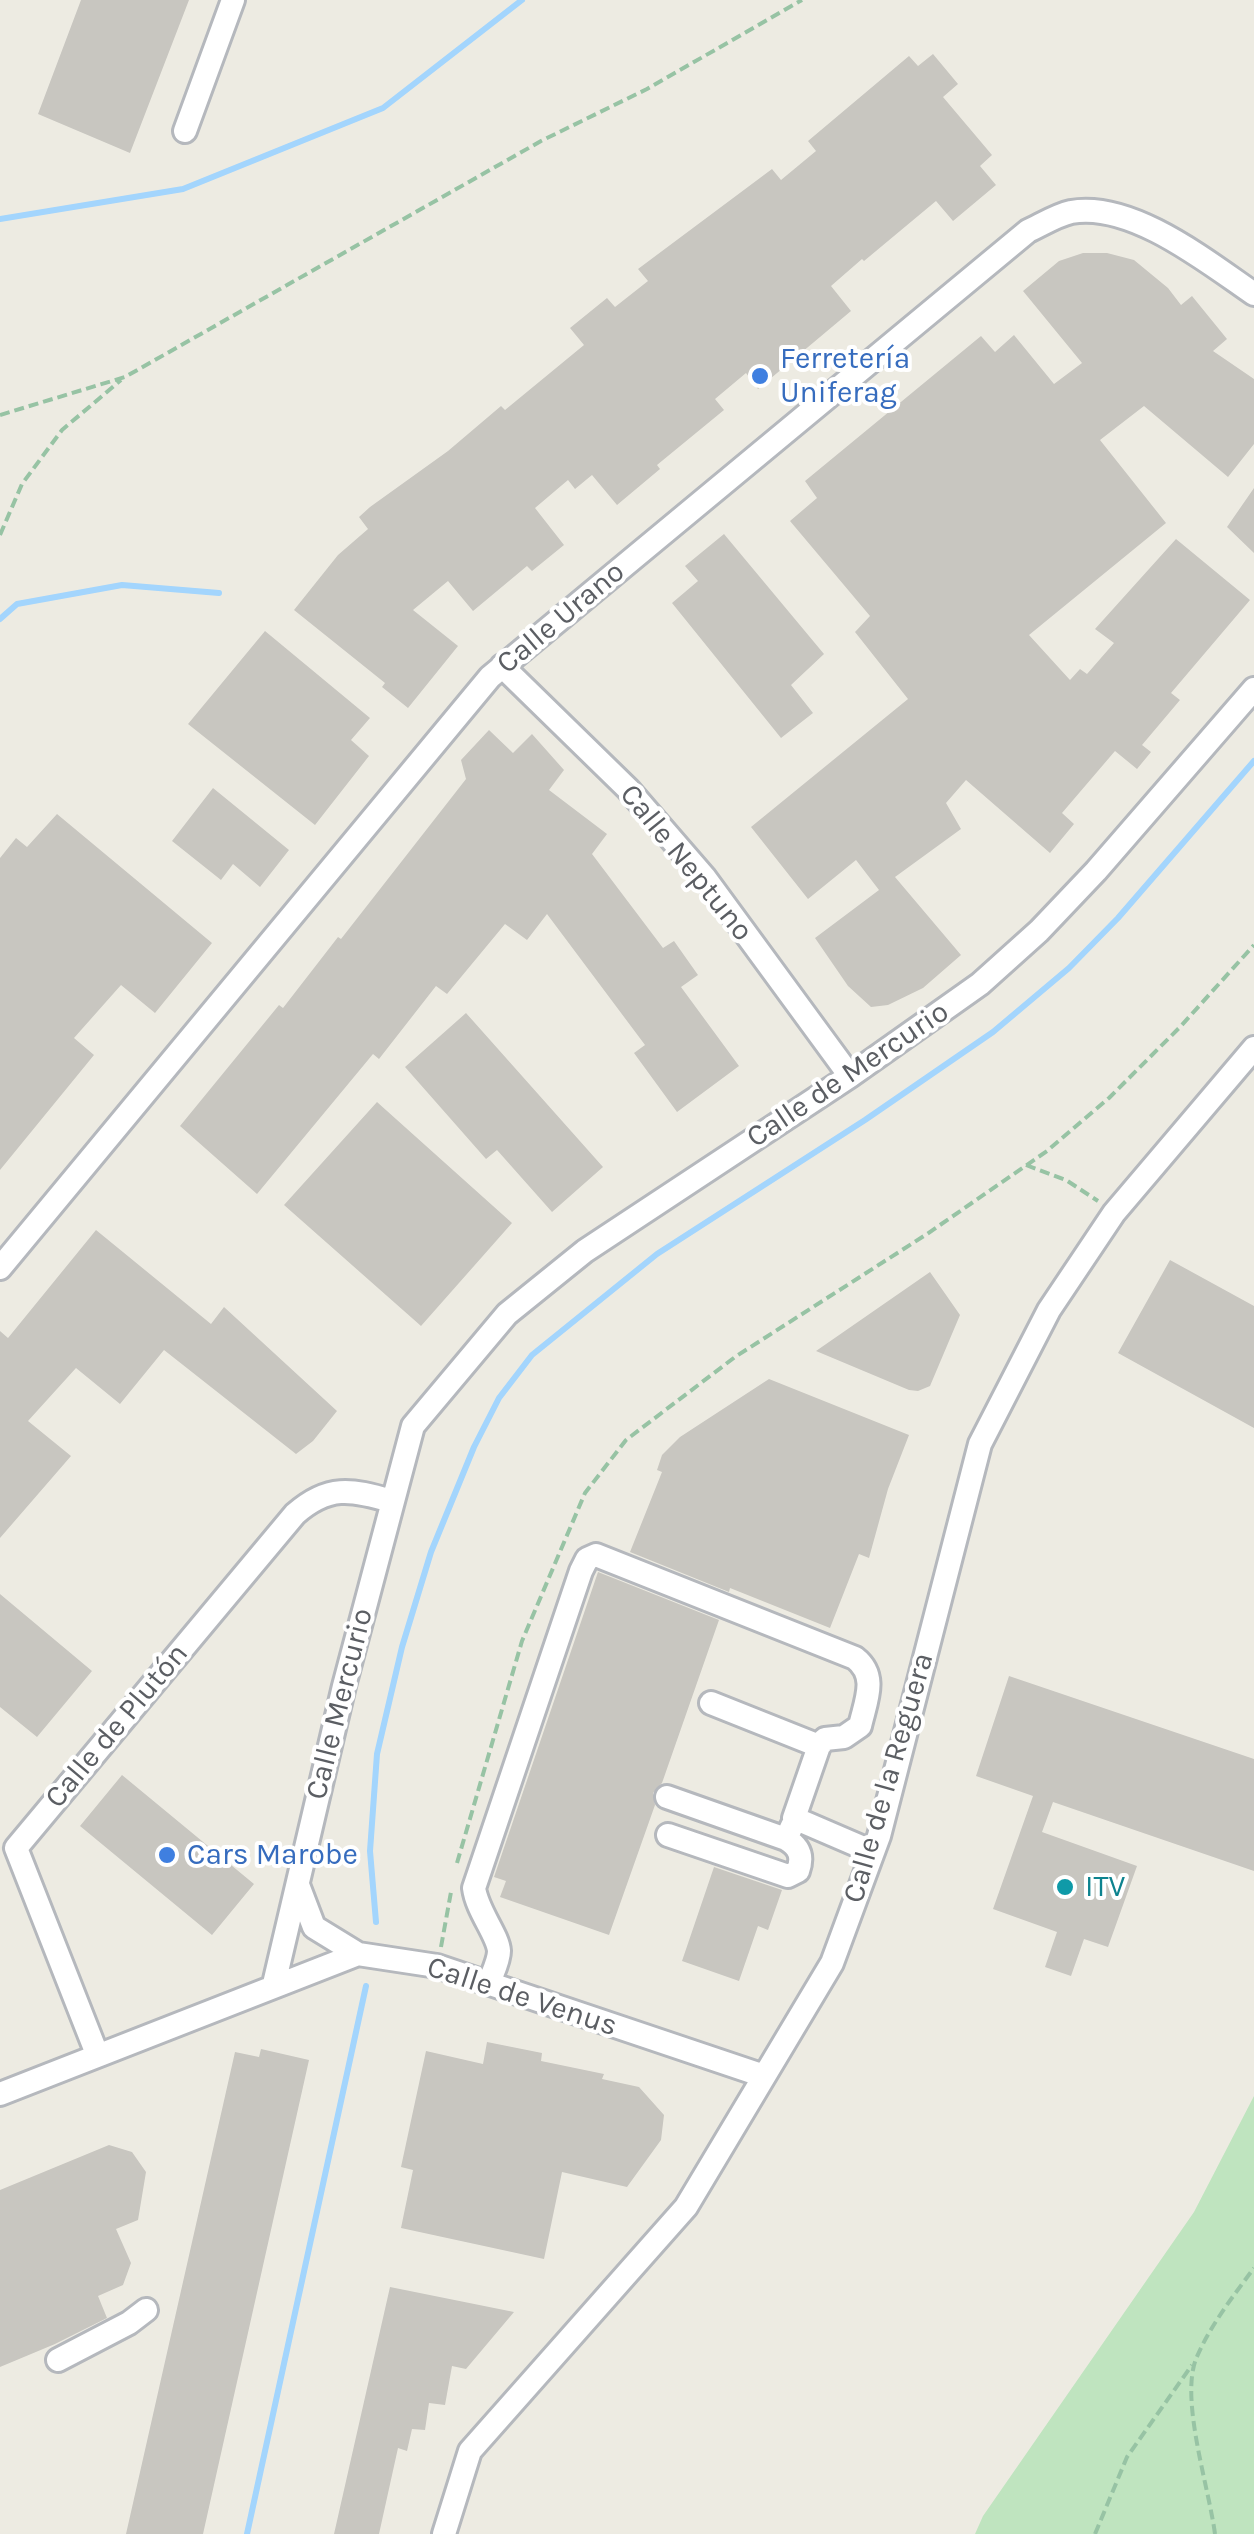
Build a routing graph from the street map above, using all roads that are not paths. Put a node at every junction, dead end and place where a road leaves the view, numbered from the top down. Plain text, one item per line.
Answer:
1 (233, 0) edge
2 (185, 131) dead end
3 (1254, 294) edge
4 (502, 666) junction
5 (1254, 689) edge
6 (1254, 1048) edge
7 (850, 1076) junction
8 (0, 1268) edge
9 (413, 1426) joint
10 (391, 1501) junction
11 (711, 1703) dead end
12 (819, 1746) junction
13 (667, 1796) dead end
14 (791, 1829) junction
15 (668, 1835) dead end
16 (873, 1852) junction
17 (298, 1884) junction
18 (358, 1954) junction
19 (489, 1983) junction
20 (274, 1984) junction
21 (97, 2054) junction
22 (764, 2076) junction
23 (0, 2094) edge
24 (146, 2310) dead end
25 (58, 2360) dead end
26 (444, 2534) edge

1 - 2 street
3 - 4 street, Calle Urano
4 - 7 street, Calle Neptuno
4 - 8 street, Calle Urano
5 - 7 street, Calle de Mercurio
6 - 16 street, Calle de la Reguera
7 - 9 street, Calle de Mercurio
9 - 10 street, Calle Mercurio
10 - 17 street, Calle Mercurio
10 - 21 street, Calle de Plutón
11 - 12 street
12 - 14 street
12 - 19 street
13 - 14 street
14 - 15 street
14 - 16 street
16 - 22 street, Calle de la Reguera
17 - 18 street
17 - 20 street, Calle Mercurio
18 - 19 street, Calle de Venus
18 - 20 street, Calle de Venus
19 - 22 street, Calle de Venus
20 - 21 street, Calle de Venus
21 - 23 street, Calle de Venus
22 - 26 street, Calle de la Reguera
24 - 25 street

